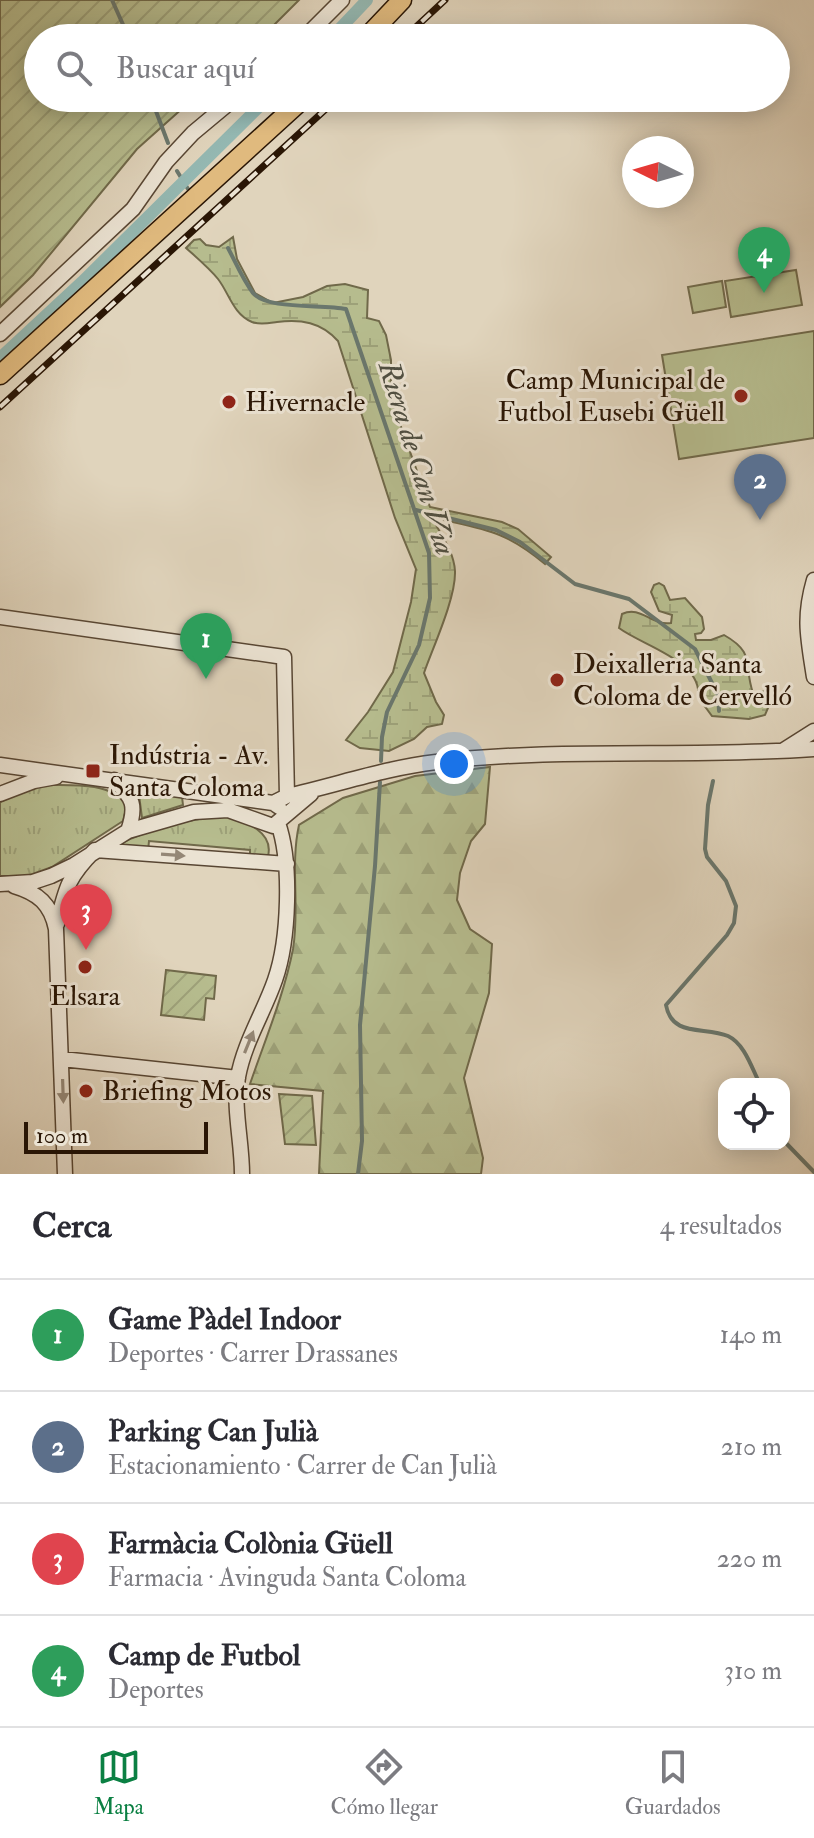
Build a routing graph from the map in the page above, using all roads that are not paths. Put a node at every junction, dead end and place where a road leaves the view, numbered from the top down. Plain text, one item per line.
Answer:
1 (342, 0) edge
2 (402, 0) edge
3 (318, 24) edge
4 (379, 24) edge
5 (218, 112) edge
6 (289, 112) edge
7 (0, 334) edge
8 (0, 375) edge
9 (814, 580) edge
10 (0, 617) edge
11 (814, 677) edge
12 (814, 731) edge
13 (814, 749) edge
14 (782, 750) junction
15 (0, 765) edge
16 (68, 775) junction
17 (114, 780) junction
18 (318, 789) junction
19 (0, 794) edge
20 (287, 796) junction
21 (270, 803) junction
22 (259, 821) junction
23 (280, 821) junction
24 (128, 831) junction
25 (95, 850) junction
26 (287, 864) junction
27 (5, 884) edge
28 (56, 929) junction
29 (62, 1059) junction
30 (238, 1078) junction
31 (65, 1174) edge
32 (242, 1174) edge

1 - 3 street
2 - 4 main road
5 - 7 street
6 - 8 main road
9 - 11 street
10 - 20 street
12 - 14 street
13 - 14 street
14 - 18 street
15 - 16 street
16 - 17 street
16 - 19 street
17 - 21 street
17 - 24 street
18 - 20 street
18 - 23 street
20 - 21 street
21 - 22 street
21 - 23 street
22 - 23 street
22 - 24 street
23 - 26 street
24 - 25 street
25 -> 26 street
25 - 27 street
25 - 28 street
30 -> 26 street
27 - 28 street
28 - 29 street
29 - 30 street
29 -> 31 street
30 - 32 street

